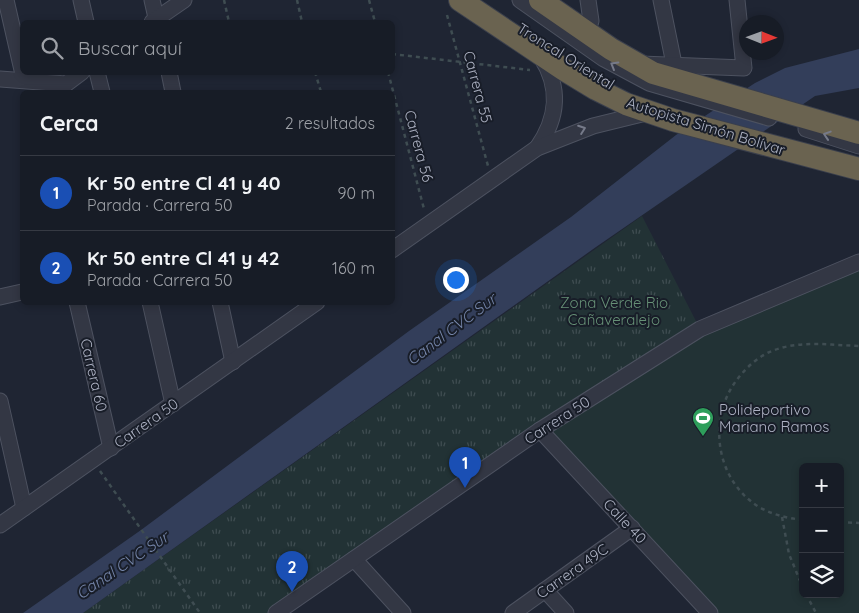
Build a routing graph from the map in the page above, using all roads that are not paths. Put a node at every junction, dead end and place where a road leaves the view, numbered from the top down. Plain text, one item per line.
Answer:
1 (6, 0) edge
2 (81, 0) edge
3 (152, 0) edge
4 (184, 0) edge
5 (480, 0) edge
6 (520, 0) edge
7 (540, 0) edge
8 (588, 0) edge
9 (661, 0) edge
10 (737, 0) edge
11 (453, 4) edge
12 (86, 20) edge
13 (155, 20) edge
14 (156, 20) edge
15 (587, 31) junction
16 (20, 61) edge
17 (539, 62) junction
18 (635, 64) junction
19 (674, 64) junction
20 (78, 75) edge
21 (98, 75) edge
22 (170, 75) edge
23 (24, 79) edge
24 (0, 80) edge
25 (102, 90) edge
26 (173, 90) edge
27 (694, 92) junction
28 (650, 112) junction
29 (677, 116) junction
30 (799, 120) junction
31 (859, 133) edge
32 (777, 143) junction
33 (859, 146) edge
34 (537, 148) junction
35 (859, 159) edge
36 (859, 169) edge
37 (395, 248) edge
38 (859, 262) edge
39 (20, 292) edge
40 (0, 297) edge
41 (78, 305) edge
42 (151, 305) edge
43 (221, 305) edge
44 (301, 308) edge
45 (233, 362) junction
46 (0, 401) edge
47 (172, 404) junction
48 (540, 430) junction
49 (111, 448) junction
50 (24, 508) junction
51 (0, 525) edge
52 (632, 528) junction
53 (354, 559) junction
54 (545, 590) junction
55 (276, 613) edge
56 (403, 613) edge
57 (513, 613) edge
58 (566, 613) edge
59 (710, 613) edge

1 - 16 street
2 - 12 street
3 - 13 street
4 - 14 street
5 - 29 street, Troncal Oriental
27 -> 6 street, Troncal Oriental
7 - 15 highway
8 - 15 street
9 - 19 street
10 - 19 street
11 - 17 highway, Autopista Simón Bolívar
15 - 18 highway
17 - 28 highway, Autopista Simón Bolívar
17 - 34 street
18 - 19 street
18 - 27 highway
20 - 23 street
21 - 25 street
22 - 26 street
23 - 24 street
27 - 30 highway
28 - 29 highway, Autopista Simón Bolívar
34 -> 28 street
29 - 32 highway, Autopista Simón Bolívar
30 - 31 highway
33 -> 30 street
32 - 35 street
32 - 36 highway, Autopista Simón Bolívar
34 - 37 street
38 - 48 street, Carrera 50
39 - 40 street
41 - 49 street, Carrera 60
42 - 47 street
43 - 45 street
44 - 45 street, Carrera 50
45 - 47 street, Carrera 50
46 - 50 street
47 - 49 street, Carrera 50
48 - 52 street, Calle 40
48 - 53 street, Carrera 50
49 - 50 street, Carrera 50
50 - 51 street, Carrera 50
52 - 54 street, Carrera 49C
52 - 59 street, Calle 40
53 - 55 street, Carrera 50
53 - 56 street
54 - 57 street, Carrera 49C
54 - 58 street

